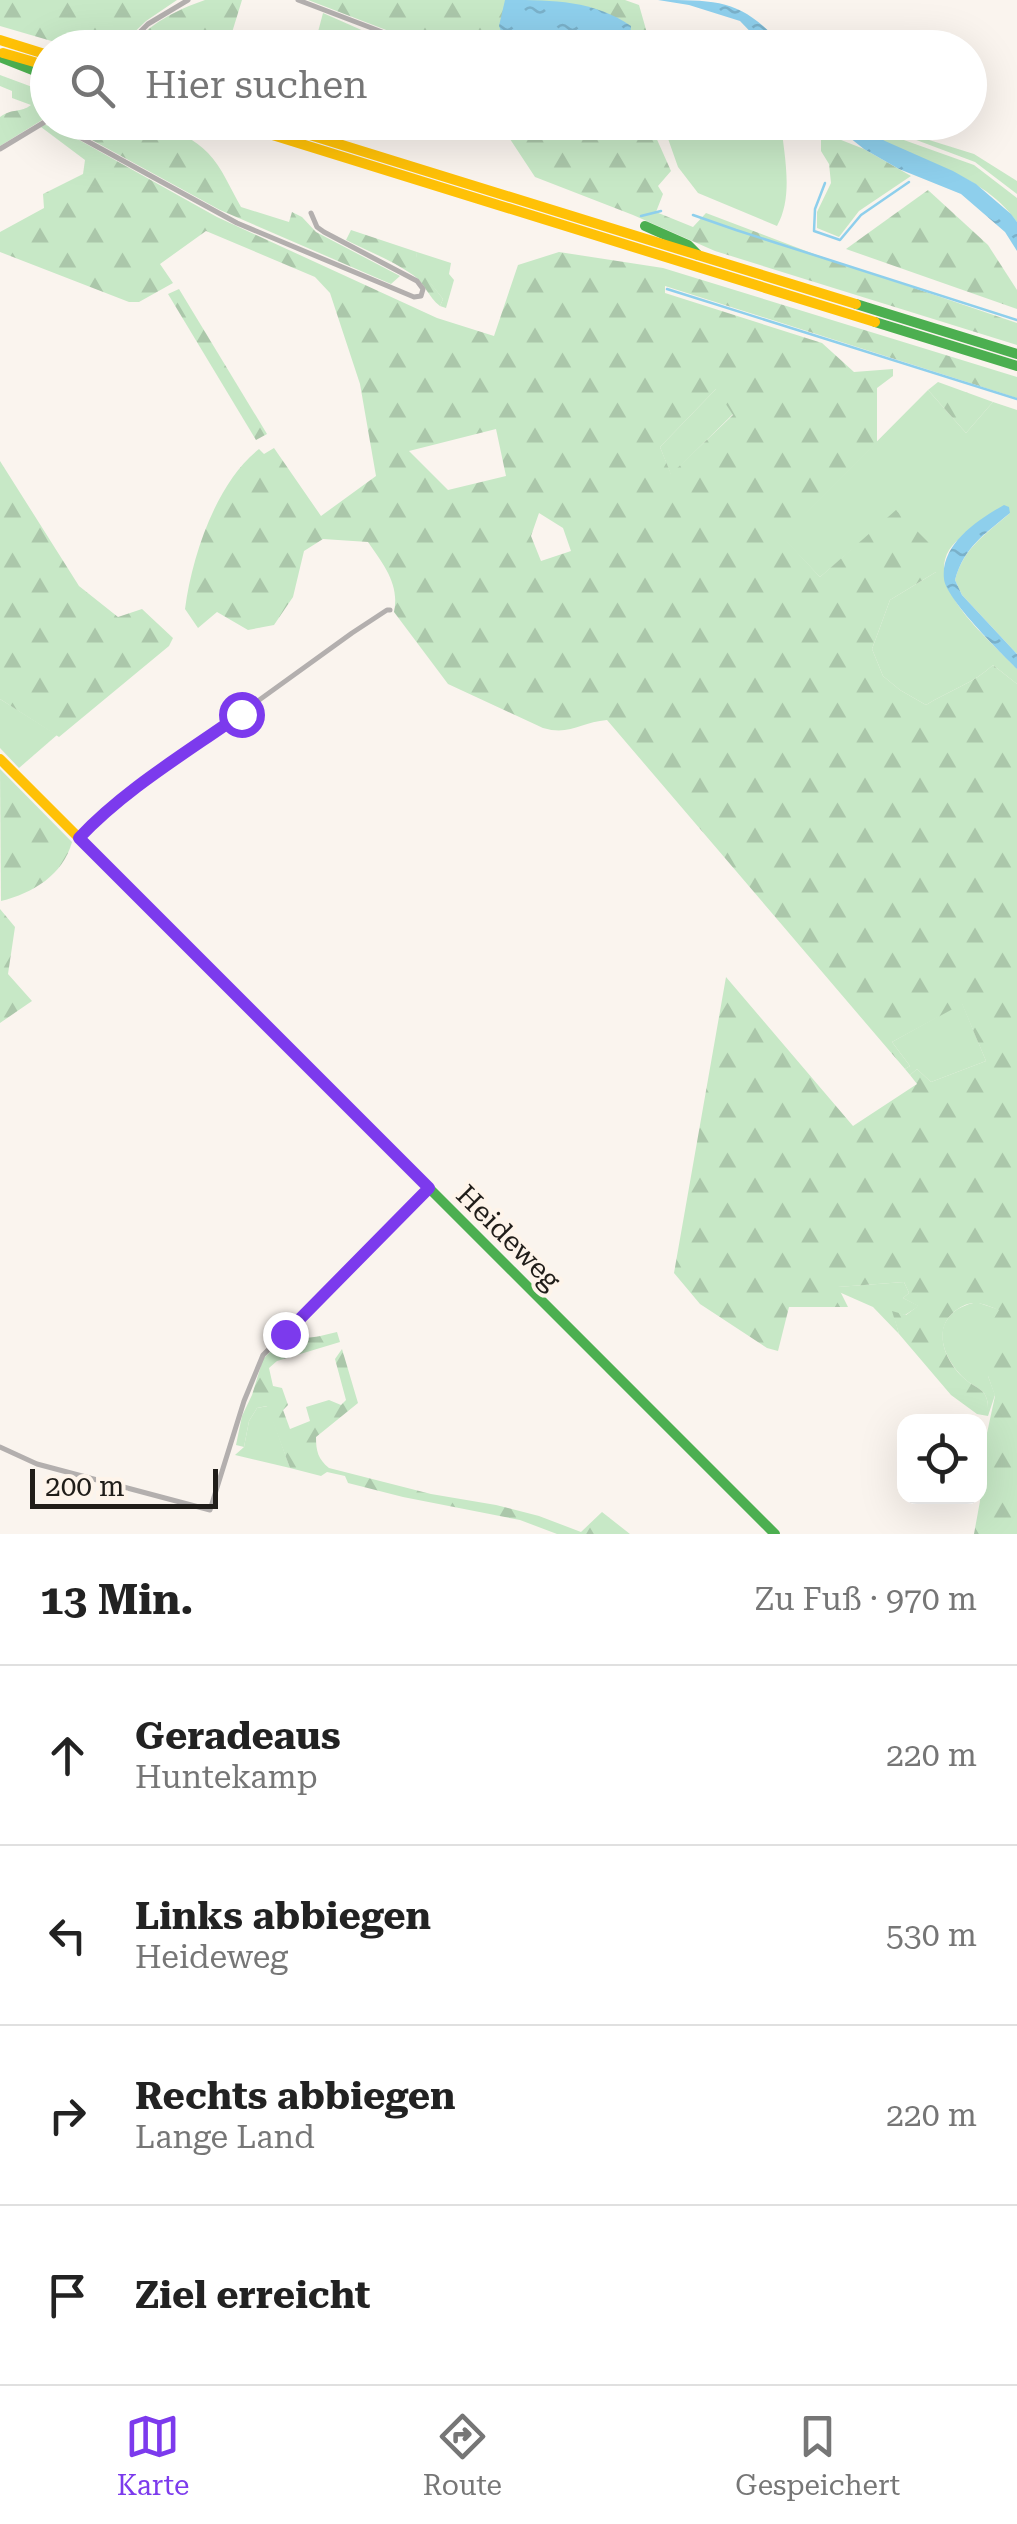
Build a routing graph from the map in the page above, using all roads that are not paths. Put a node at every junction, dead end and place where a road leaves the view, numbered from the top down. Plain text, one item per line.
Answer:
1 (188, 0) edge
2 (298, 0) edge
3 (142, 30) edge
4 (375, 30) edge
5 (0, 40) edge
6 (30, 49) edge
7 (0, 54) edge
8 (30, 62) edge
9 (30, 68) edge
10 (30, 133) edge
11 (88, 140) edge
12 (289, 140) edge
13 (326, 140) edge
14 (0, 150) edge
15 (311, 214) dead end
16 (645, 226) dead end
17 (700, 257) junction
18 (1017, 354) edge
19 (1017, 366) edge
20 (390, 610) dead end
21 (0, 759) edge
22 (79, 838) junction
23 (429, 1188) junction
24 (0, 1446) edge
25 (775, 1534) edge

1 - 3 street
2 - 4 street
5 - 6 main road
7 - 8 main road
7 - 9 main road
10 - 14 street
11 - 15 street
12 - 19 main road
13 - 17 main road
16 - 17 main road
17 - 18 main road
20 - 22 street
21 - 22 main road, Heideweg
22 - 23 main road, Heideweg
23 - 24 street
23 - 25 main road, Heideweg

